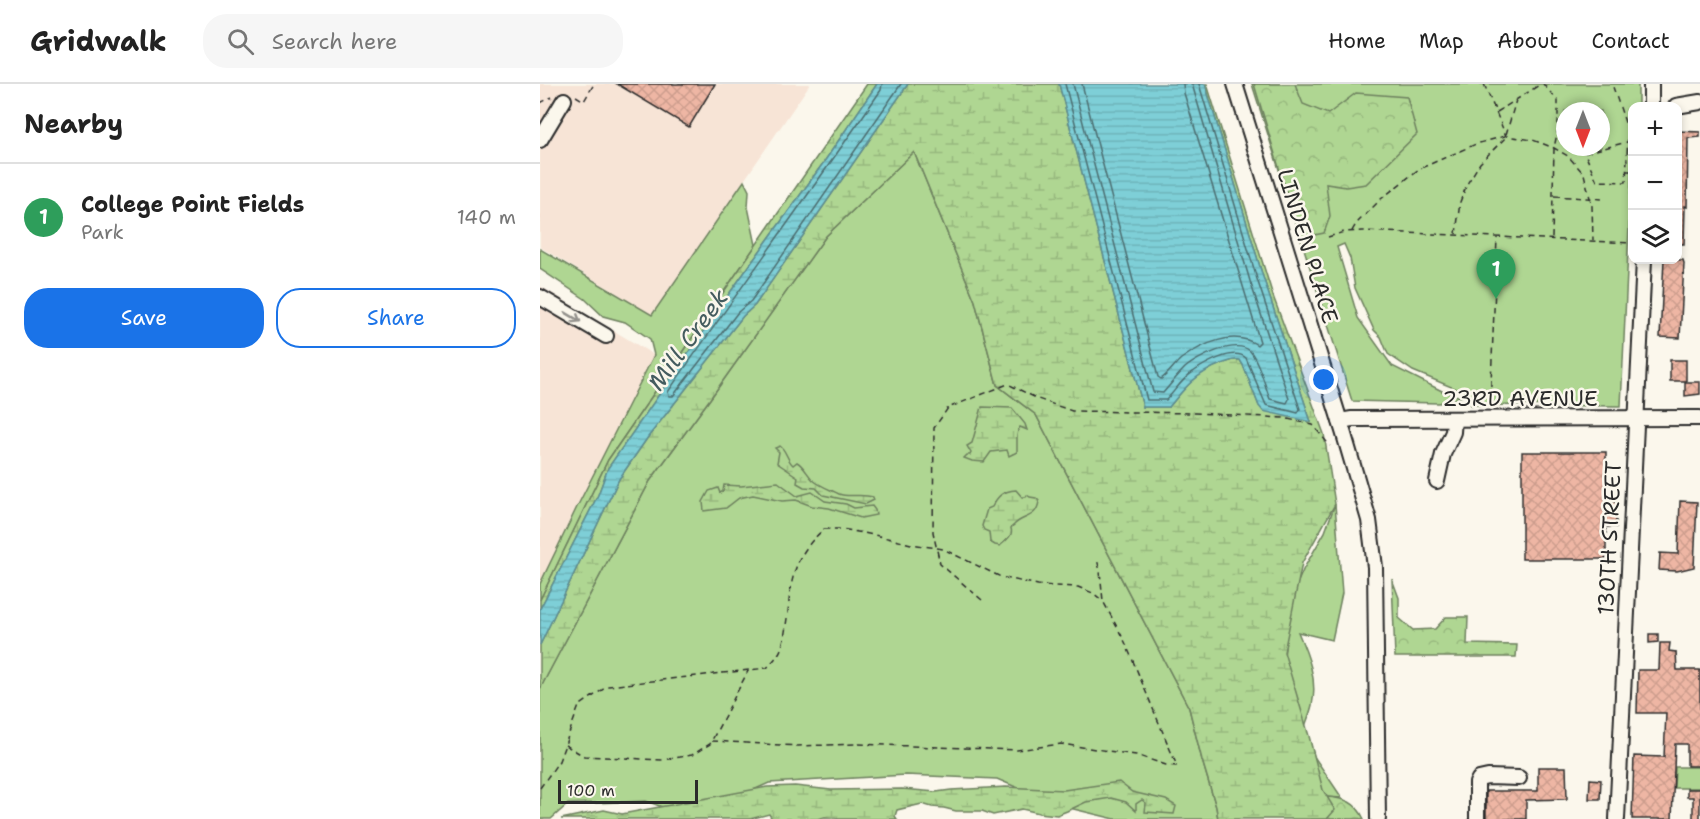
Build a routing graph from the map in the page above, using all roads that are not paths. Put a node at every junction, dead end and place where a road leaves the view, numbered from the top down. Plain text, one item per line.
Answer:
1 (1235, 84) edge
2 (1651, 84) edge
3 (564, 100) dead end
4 (1651, 102) edge
5 (1700, 102) edge
6 (1682, 105) edge
7 (540, 140) edge
8 (1644, 264) edge
9 (540, 297) edge
10 (606, 336) dead end
11 (1636, 418) junction
12 (1700, 418) edge
13 (1454, 419) junction
14 (1340, 421) junction
15 (1437, 481) dead end
16 (1519, 778) dead end
17 (1378, 819) edge
18 (1477, 819) edge
19 (1617, 819) edge

1 - 14 street, LINDEN PLACE
2 - 4 street
3 - 7 street
5 - 6 street
8 - 11 street, 130TH STREET
9 -> 10 street
11 - 12 street, 23RD AVENUE
11 - 13 street, 23RD AVENUE
11 - 19 street, 130TH STREET
13 - 14 street, 23RD AVENUE
13 - 15 street
14 - 17 street, LINDEN PLACE
16 - 18 street

